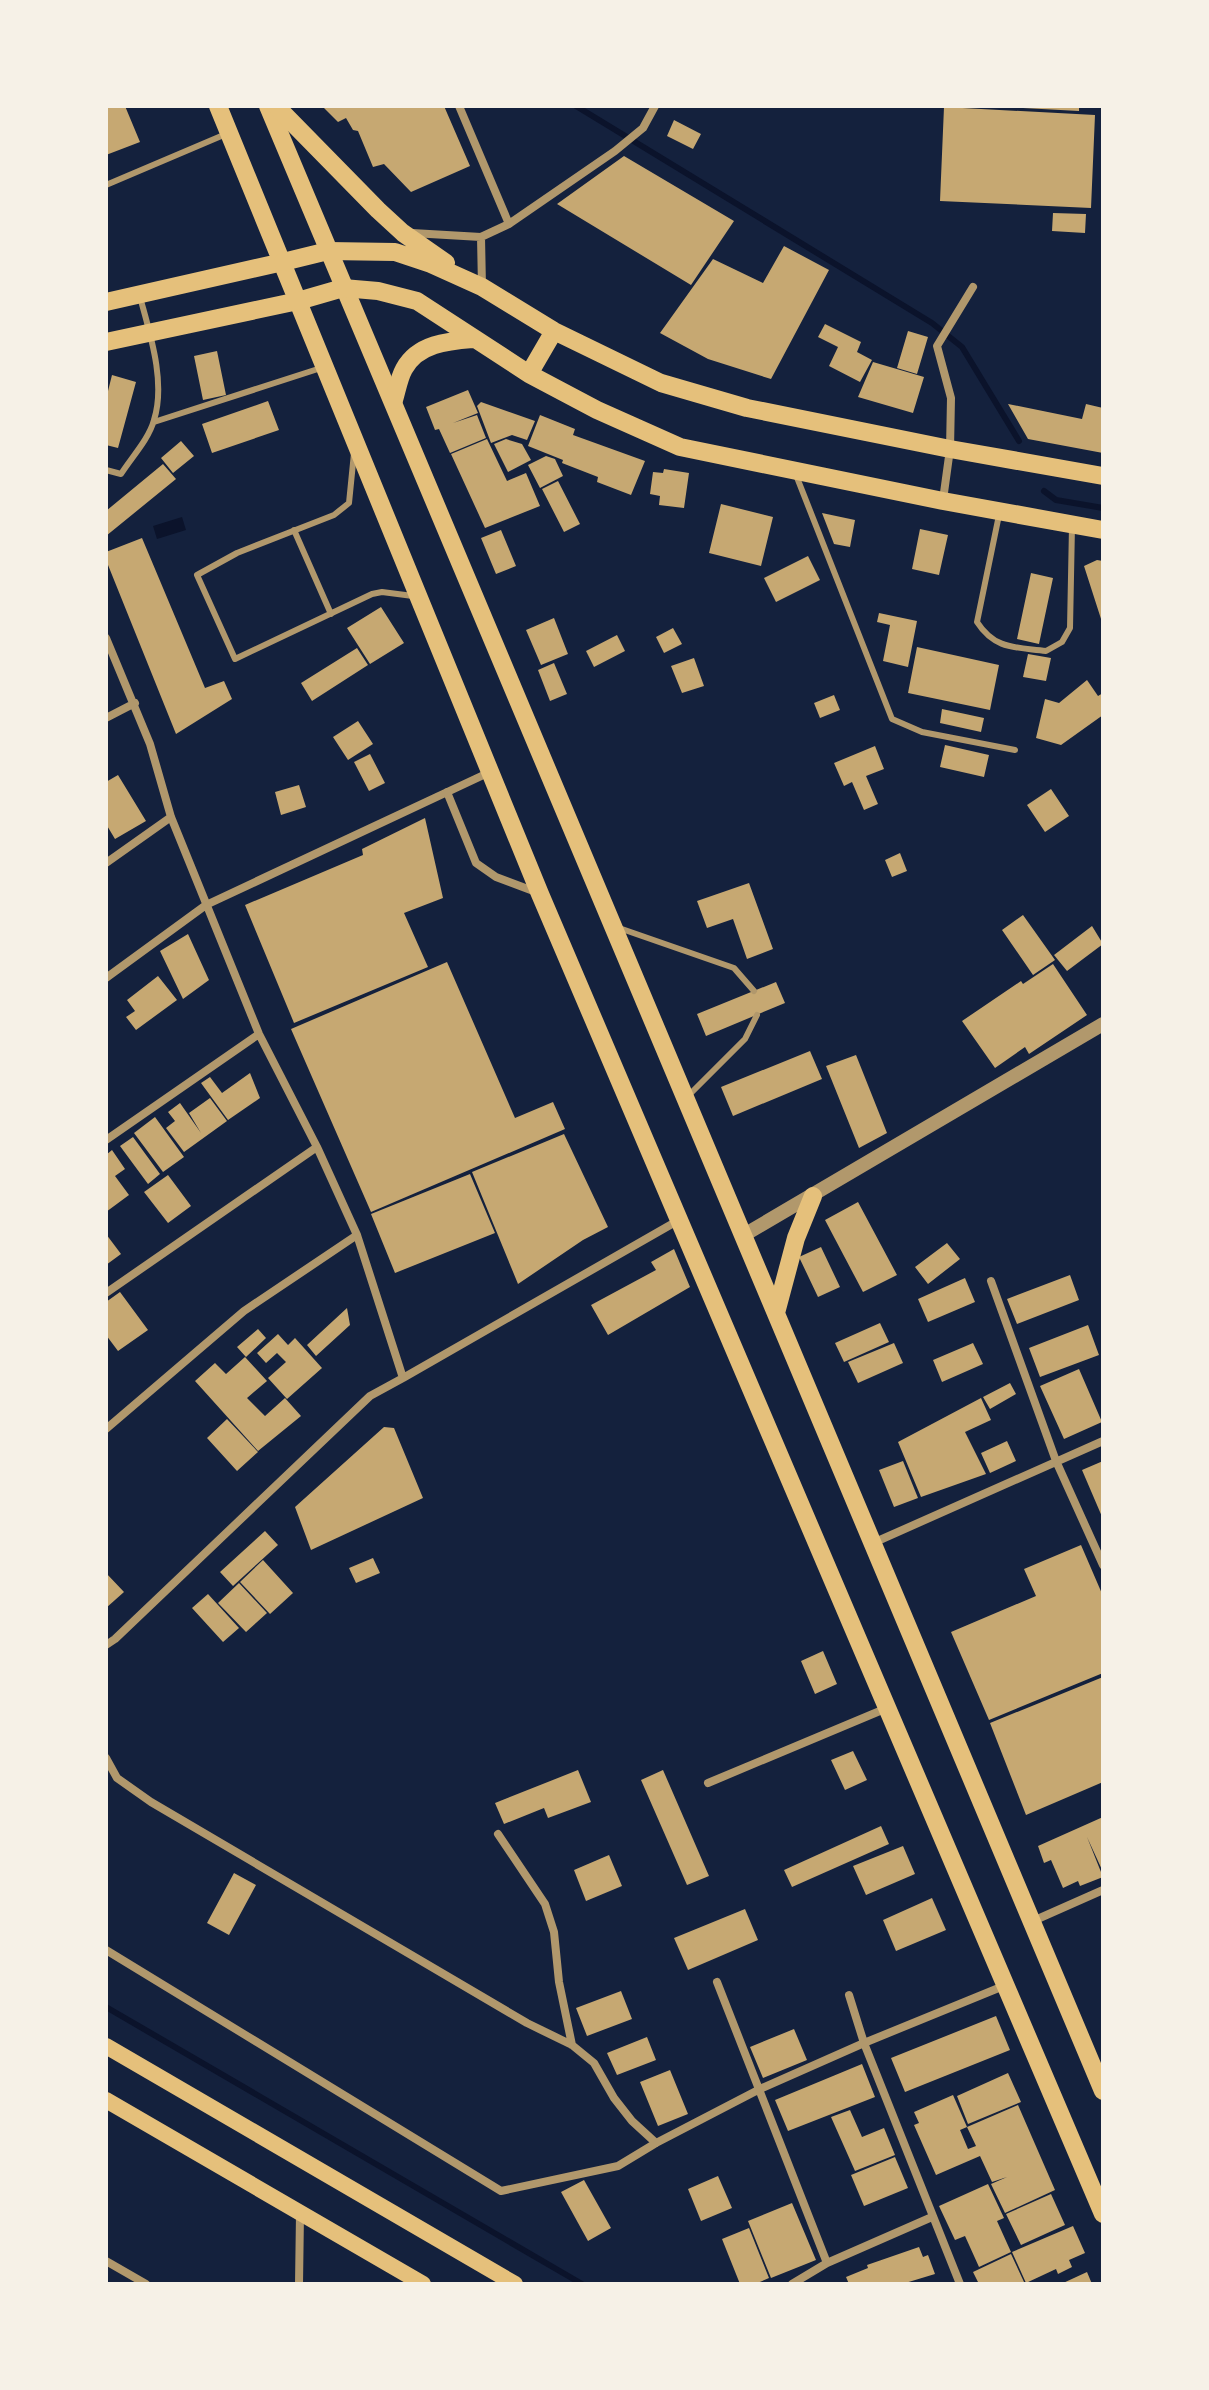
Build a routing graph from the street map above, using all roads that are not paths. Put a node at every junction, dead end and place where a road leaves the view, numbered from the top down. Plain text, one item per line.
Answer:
1 (218, 106) edge
2 (268, 106) edge
3 (276, 106) edge
4 (459, 106) edge
5 (655, 106) edge
6 (229, 132) junction
7 (106, 185) edge
8 (509, 224) junction
9 (403, 233) junction
10 (481, 237) junction
11 (328, 251) junction
12 (283, 262) junction
13 (482, 287) junction
14 (973, 287) dead end
15 (343, 288) junction
16 (140, 296) junction
17 (298, 301) junction
18 (106, 302) edge
19 (554, 331) junction
20 (150, 333) junction
21 (474, 339) junction
22 (107, 344) edge
23 (325, 367) junction
24 (529, 374) junction
25 (394, 400) junction
26 (154, 422) junction
27 (355, 442) junction
28 (950, 449) junction
29 (106, 470) edge
30 (795, 471) junction
31 (1103, 476) edge
32 (943, 501) junction
33 (999, 511) junction
34 (1072, 525) junction
35 (294, 530) junction
36 (1103, 530) edge
37 (420, 598) junction
38 (331, 614) junction
39 (106, 638) edge
40 (135, 703) junction
41 (106, 718) edge
42 (1015, 750) dead end
43 (490, 772) junction
44 (447, 792) junction
45 (171, 817) junction
46 (106, 863) edge
47 (540, 894) junction
48 (206, 905) junction
49 (615, 926) junction
50 (106, 978) edge
51 (754, 991) dead end
52 (757, 1015) dead end
53 (1103, 1024) edge
54 (259, 1034) junction
55 (686, 1098) junction
56 (106, 1140) edge
57 (317, 1147) junction
58 (813, 1196) junction
59 (679, 1220) junction
60 (357, 1235) junction
61 (744, 1235) junction
62 (991, 1281) dead end
63 (106, 1293) edge
64 (776, 1313) junction
65 (403, 1378) junction
66 (106, 1414) edge
67 (109, 1426) edge
68 (1103, 1441) edge
69 (1056, 1461) junction
70 (872, 1544) junction
71 (1103, 1565) edge
72 (106, 1645) edge
73 (888, 1708) junction
74 (106, 1758) edge
75 (708, 1783) dead end
76 (498, 1834) dead end
77 (1103, 1890) edge
78 (1032, 1921) junction
79 (106, 1950) edge
80 (717, 1982) dead end
81 (1006, 1985) junction
82 (849, 1995) dead end
83 (864, 2043) junction
84 (572, 2045) junction
85 (106, 2046) edge
86 (760, 2089) junction
87 (1103, 2091) edge
88 (106, 2100) edge
89 (656, 2143) junction
90 (300, 2213) junction
91 (1103, 2214) edge
92 (932, 2217) junction
93 (106, 2261) edge
94 (827, 2263) junction
95 (146, 2284) edge
96 (299, 2284) edge
97 (423, 2284) edge
98 (515, 2284) edge
99 (792, 2284) edge
100 (960, 2284) edge

1 - 6 main road
2 - 11 main road
3 - 9 main road
4 - 8 street
5 - 8 street
6 - 7 lane
6 - 12 main road
8 - 10 street
9 - 10 street
9 - 13 main road
10 - 13 street
11 - 12 main road
11 - 13 main road
11 - 15 main road
12 - 16 main road
12 - 17 main road
13 - 19 main road
14 - 28 street
15 - 17 main road
15 - 21 main road
15 - 25 main road
16 - 18 main road
16 - 20 lane
17 - 20 main road
17 - 23 main road
19 - 24 main road
19 - 28 main road
20 - 22 main road
20 - 26 lane
21 - 24 main road
21 - 25 main road
23 - 26 lane
23 - 27 main road
24 - 30 main road
25 - 49 main road
26 - 29 lane
27 - 35 lane
27 - 37 main road
28 - 31 main road
28 - 32 street
30 - 32 main road
30 - 42 lane
32 - 33 main road
33 - 34 main road
33 - 34 lane
34 - 36 main road
35 - 38 lane
35 - 38 lane
37 - 38 lane
37 - 43 main road
39 - 40 street
40 - 41 street
40 - 45 street
43 - 44 street
43 - 47 main road
44 - 47 street
44 - 48 street
45 - 46 street
45 - 48 street
47 - 59 main road
48 - 50 street
48 - 54 street
49 - 51 lane
49 - 55 main road
52 - 55 lane
53 - 58 street
54 - 56 street
54 - 57 street
55 - 61 main road
57 - 60 street
57 - 63 street
58 - 61 street
58 - 64 main road
59 - 65 street
59 - 73 main road
60 - 65 street
60 - 67 street
61 - 64 main road
62 - 69 street
64 - 70 main road
65 - 72 street
66 - 67 street
68 - 69 street
69 - 70 street
69 - 71 street
70 - 78 main road
73 - 75 street
73 - 81 main road
74 - 84 street
76 - 84 street
77 - 78 street
78 - 87 main road
79 - 89 street
80 - 86 street
81 - 83 street
81 - 91 main road
82 - 83 street
83 - 86 street
83 - 92 street
84 - 89 street
85 - 98 main road
86 - 89 street
86 - 94 street
88 - 90 main road
90 - 96 street
90 - 97 main road
92 - 94 street
92 - 100 street
93 - 95 street
94 - 99 street

